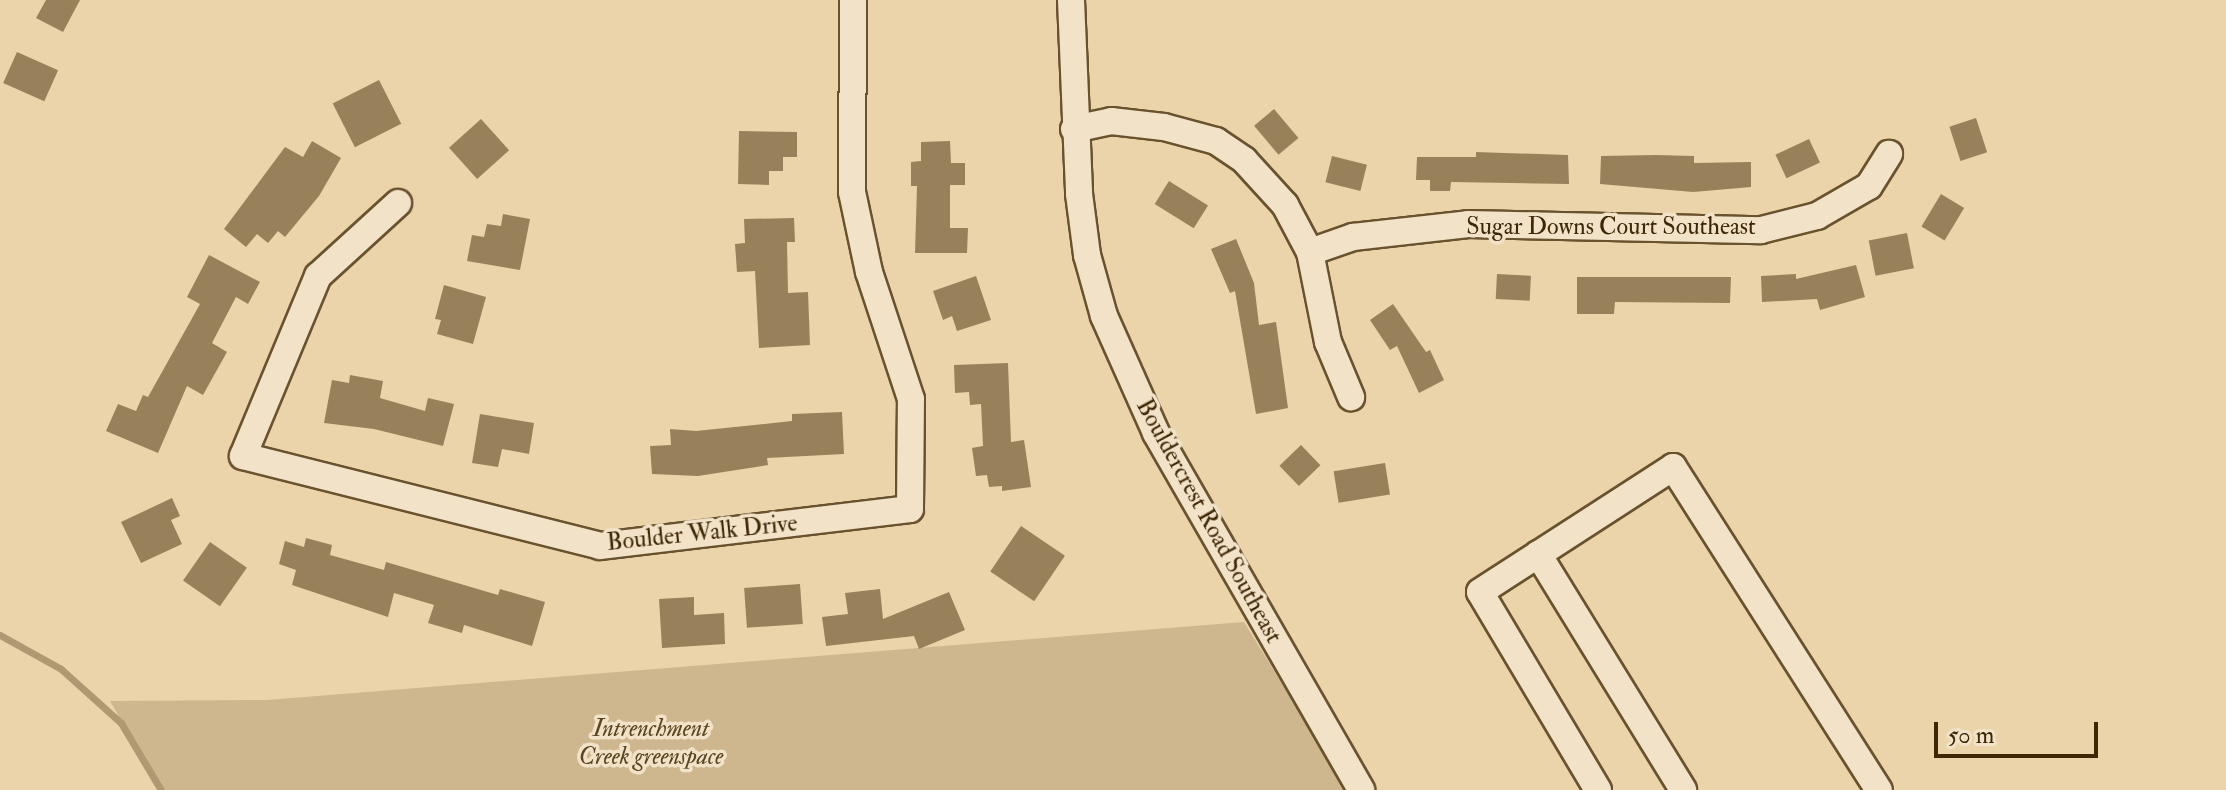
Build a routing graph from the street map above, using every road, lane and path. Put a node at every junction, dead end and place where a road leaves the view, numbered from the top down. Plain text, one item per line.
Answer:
1 (853, 0) edge
2 (1071, 0) edge
3 (1074, 129) junction
4 (1889, 154) dead end
5 (398, 203) dead end
6 (1310, 252) junction
7 (1351, 397) dead end
8 (1538, 554) junction
9 (1361, 790) edge
10 (1598, 790) edge
11 (1683, 790) edge
12 (1879, 790) edge

1 - 5 street, Boulder Walk Drive
2 - 3 street, Bouldercrest Road Southeast
3 - 6 street
3 - 9 street, Bouldercrest Road Southeast
4 - 6 street, Sugar Downs Court Southeast
6 - 7 street
8 - 10 street
8 - 11 street
8 - 12 street

